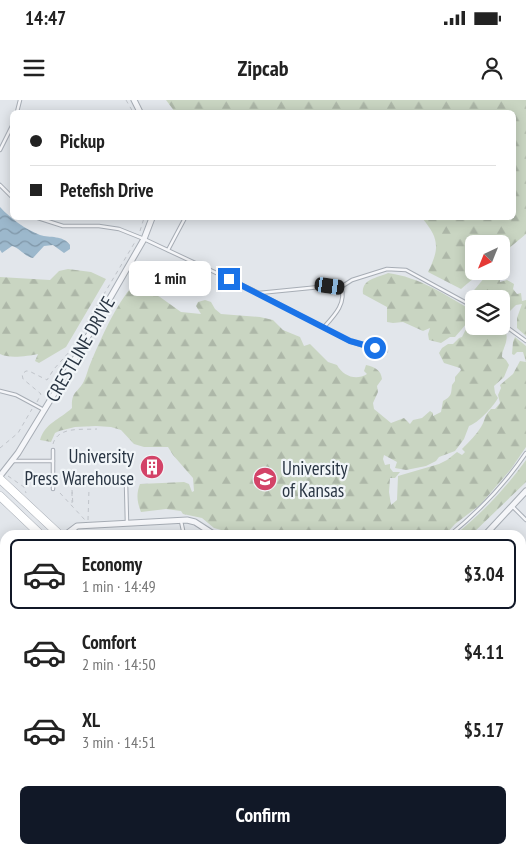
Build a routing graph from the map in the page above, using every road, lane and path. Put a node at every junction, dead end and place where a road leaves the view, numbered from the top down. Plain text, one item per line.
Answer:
1 (10, 130) edge
2 (0, 150) edge
3 (0, 185) edge
4 (10, 195) edge
5 (44, 220) edge
6 (143, 220) edge
7 (151, 220) edge
8 (184, 220) edge
9 (140, 230) dead end
10 (144, 239) junction
11 (134, 242) dead end
12 (168, 250) junction
13 (341, 287) junction
14 (259, 293) junction
15 (465, 302) edge
16 (324, 326) junction
17 (510, 329) edge
18 (526, 341) edge
19 (386, 351) dead end
20 (0, 391) edge
21 (35, 405) junction
22 (44, 410) junction
23 (97, 429) dead end
24 (54, 444) dead end
25 (0, 448) edge
26 (53, 450) dead end
27 (526, 453) edge
28 (12, 461) junction
29 (53, 461) junction
30 (63, 473) dead end
31 (67, 473) dead end
32 (0, 478) edge
33 (126, 482) dead end
34 (53, 489) dead end
35 (89, 489) dead end
36 (526, 491) edge
37 (60, 493) dead end
38 (0, 496) edge
39 (64, 496) junction
40 (71, 496) junction
41 (73, 506) junction
42 (512, 506) junction
43 (526, 519) edge
44 (181, 520) junction
45 (86, 523) junction
46 (127, 523) junction
47 (36, 530) edge
48 (55, 530) edge
49 (72, 530) edge
50 (183, 530) edge
51 (207, 530) edge
52 (456, 530) edge
53 (490, 530) edge

1 - 2 lane
3 - 4 lane
5 - 10 lane
6 - 9 path
7 - 10 street, CRESTLINE DRIVE
8 - 12 lane
10 - 12 lane
10 - 22 street, CRESTLINE DRIVE
11 - 21 path
12 - 14 lane
13 - 14 lane
13 - 15 lane
13 - 16 lane
14 - 16 lane
16 - 19 lane
17 - 18 lane
20 - 21 lane
21 - 22 lane
21 - 25 path
22 - 28 street, CRESTLINE DRIVE
23 - 24 path
26 - 29 lane
27 - 52 lane
28 - 29 lane
28 - 32 street, CRESTLINE DRIVE
29 - 34 lane
30 - 31 path
32 - 48 main road
33 - 46 lane
35 - 45 path
36 - 42 street
37 - 39 path
38 - 47 main road
39 - 40 path
39 - 41 path
40 - 41 path
40 - 41 path
41 - 45 path
42 - 43 lane
42 - 53 street
44 - 46 street
44 - 50 lane
44 - 51 street
45 - 46 street
45 - 49 street

